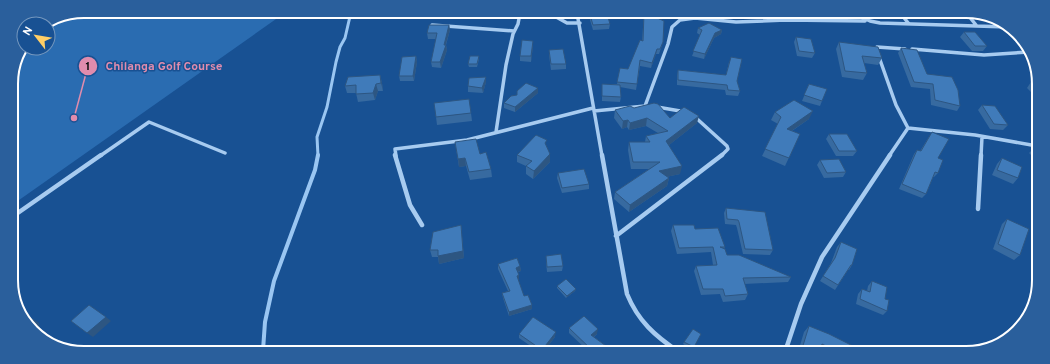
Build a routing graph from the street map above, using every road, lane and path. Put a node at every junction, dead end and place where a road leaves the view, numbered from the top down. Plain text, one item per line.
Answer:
1 (519, 18) edge
2 (558, 18) edge
3 (578, 18) edge
4 (778, 18) edge
5 (863, 18) edge
6 (904, 18) edge
7 (971, 19) edge
8 (786, 20) junction
9 (870, 21) junction
10 (580, 23) junction
11 (909, 24) junction
12 (432, 25) edge
13 (976, 25) junction
14 (998, 26) edge
15 (514, 31) junction
16 (1024, 52) edge
17 (645, 106) junction
18 (593, 109) junction
19 (908, 128) junction
20 (496, 132) junction
21 (982, 136) junction
22 (1032, 145) edge
23 (225, 153) dead end
24 (978, 209) dead end
25 (18, 213) edge
26 (422, 225) dead end
27 (616, 236) junction
28 (670, 346) edge
29 (787, 346) edge

1 - 15 street
2 - 10 street
3 - 10 street
4 - 8 street
5 - 9 street
6 - 11 street
7 - 13 street
8 - 9 street
8 - 17 street
9 - 11 street
10 - 18 street
11 - 13 street
12 - 15 street
13 - 14 street
15 - 20 street
16 - 19 street
17 - 18 street
17 - 27 street
18 - 20 street
18 - 27 street
19 - 21 street
19 - 29 street
20 - 26 street
21 - 22 street
21 - 24 street
23 - 25 street
27 - 28 street

